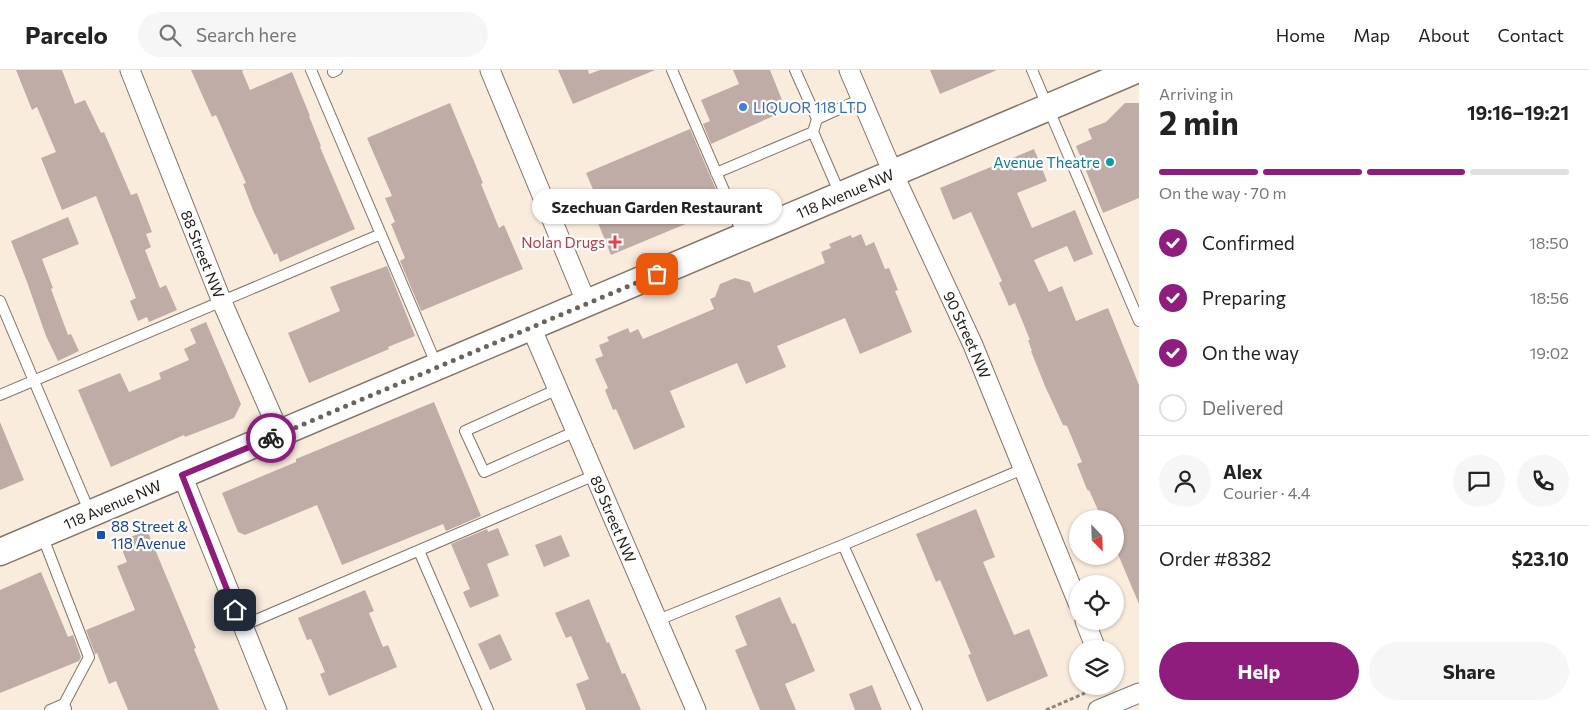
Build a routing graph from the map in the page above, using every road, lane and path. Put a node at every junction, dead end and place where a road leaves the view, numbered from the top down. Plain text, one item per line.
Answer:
1 (130, 70) edge
2 (311, 70) edge
3 (490, 70) edge
4 (672, 70) edge
5 (795, 70) edge
6 (849, 70) edge
7 (1032, 70) edge
8 (1136, 70) edge
9 (861, 99) junction
10 (1048, 107) junction
11 (817, 119) junction
12 (813, 132) junction
13 (716, 173) junction
14 (893, 173) junction
15 (840, 195) junction
16 (381, 234) junction
17 (744, 237) junction
18 (0, 302) edge
19 (222, 302) junction
20 (587, 304) junction
21 (1139, 321) edge
22 (531, 327) junction
23 (438, 367) junction
24 (33, 380) junction
25 (558, 389) junction
26 (0, 395) edge
27 (576, 431) junction
28 (280, 434) junction
29 (1024, 469) junction
30 (182, 475) junction
31 (595, 475) junction
32 (91, 514) junction
33 (41, 535) junction
34 (843, 545) junction
35 (419, 551) junction
36 (0, 552) edge
37 (1069, 582) edge
38 (658, 620) junction
39 (242, 626) junction
40 (1139, 692) edge
41 (1081, 695) edge
42 (1116, 699) edge
43 (65, 707) edge
44 (50, 710) edge
45 (277, 710) edge
46 (488, 710) edge
47 (696, 710) edge
48 (917, 710) edge
49 (1046, 710) edge
50 (1098, 710) edge

1 - 19 street, 88 Street NW
2 - 16 lane
3 - 20 street
4 - 13 lane
5 - 11 lane
6 - 9 street, 90 Street NW
7 - 10 lane
8 - 10 main road, 118 Avenue NW
9 - 11 lane
9 - 14 street, 90 Street NW
10 - 14 main road, 118 Avenue NW
10 - 21 lane
11 - 12 lane
12 - 13 lane
12 - 15 lane
13 - 17 lane
14 - 15 main road, 118 Avenue NW
14 - 29 street, 90 Street NW
15 - 17 main road, 118 Avenue NW
16 - 19 lane
16 - 23 lane
17 - 20 main road, 118 Avenue NW
18 - 24 lane
19 - 24 lane
19 - 28 street, 88 Street NW
20 - 22 main road, 118 Avenue NW
22 - 23 main road, 118 Avenue NW
22 - 25 street, 89 Street NW
23 - 28 main road, 118 Avenue NW
24 - 26 lane
24 - 32 lane
25 - 27 street, 89 Street NW
25 - 27 lane
27 - 31 street, 89 Street NW
28 - 30 main road, 118 Avenue NW
29 - 34 lane
29 - 37 street, 90 Street NW
30 - 32 main road, 118 Avenue NW
30 - 39 street
31 - 35 lane
31 - 38 street, 89 Street NW
32 - 33 main road, 118 Avenue NW
33 - 36 main road, 118 Avenue NW
33 - 43 lane
34 - 38 lane
34 - 48 lane
35 - 39 lane
35 - 46 lane
38 - 47 street, 89 Street NW
39 - 45 street
40 - 42 street
41 - 49 path
42 - 50 street
43 - 44 lane

